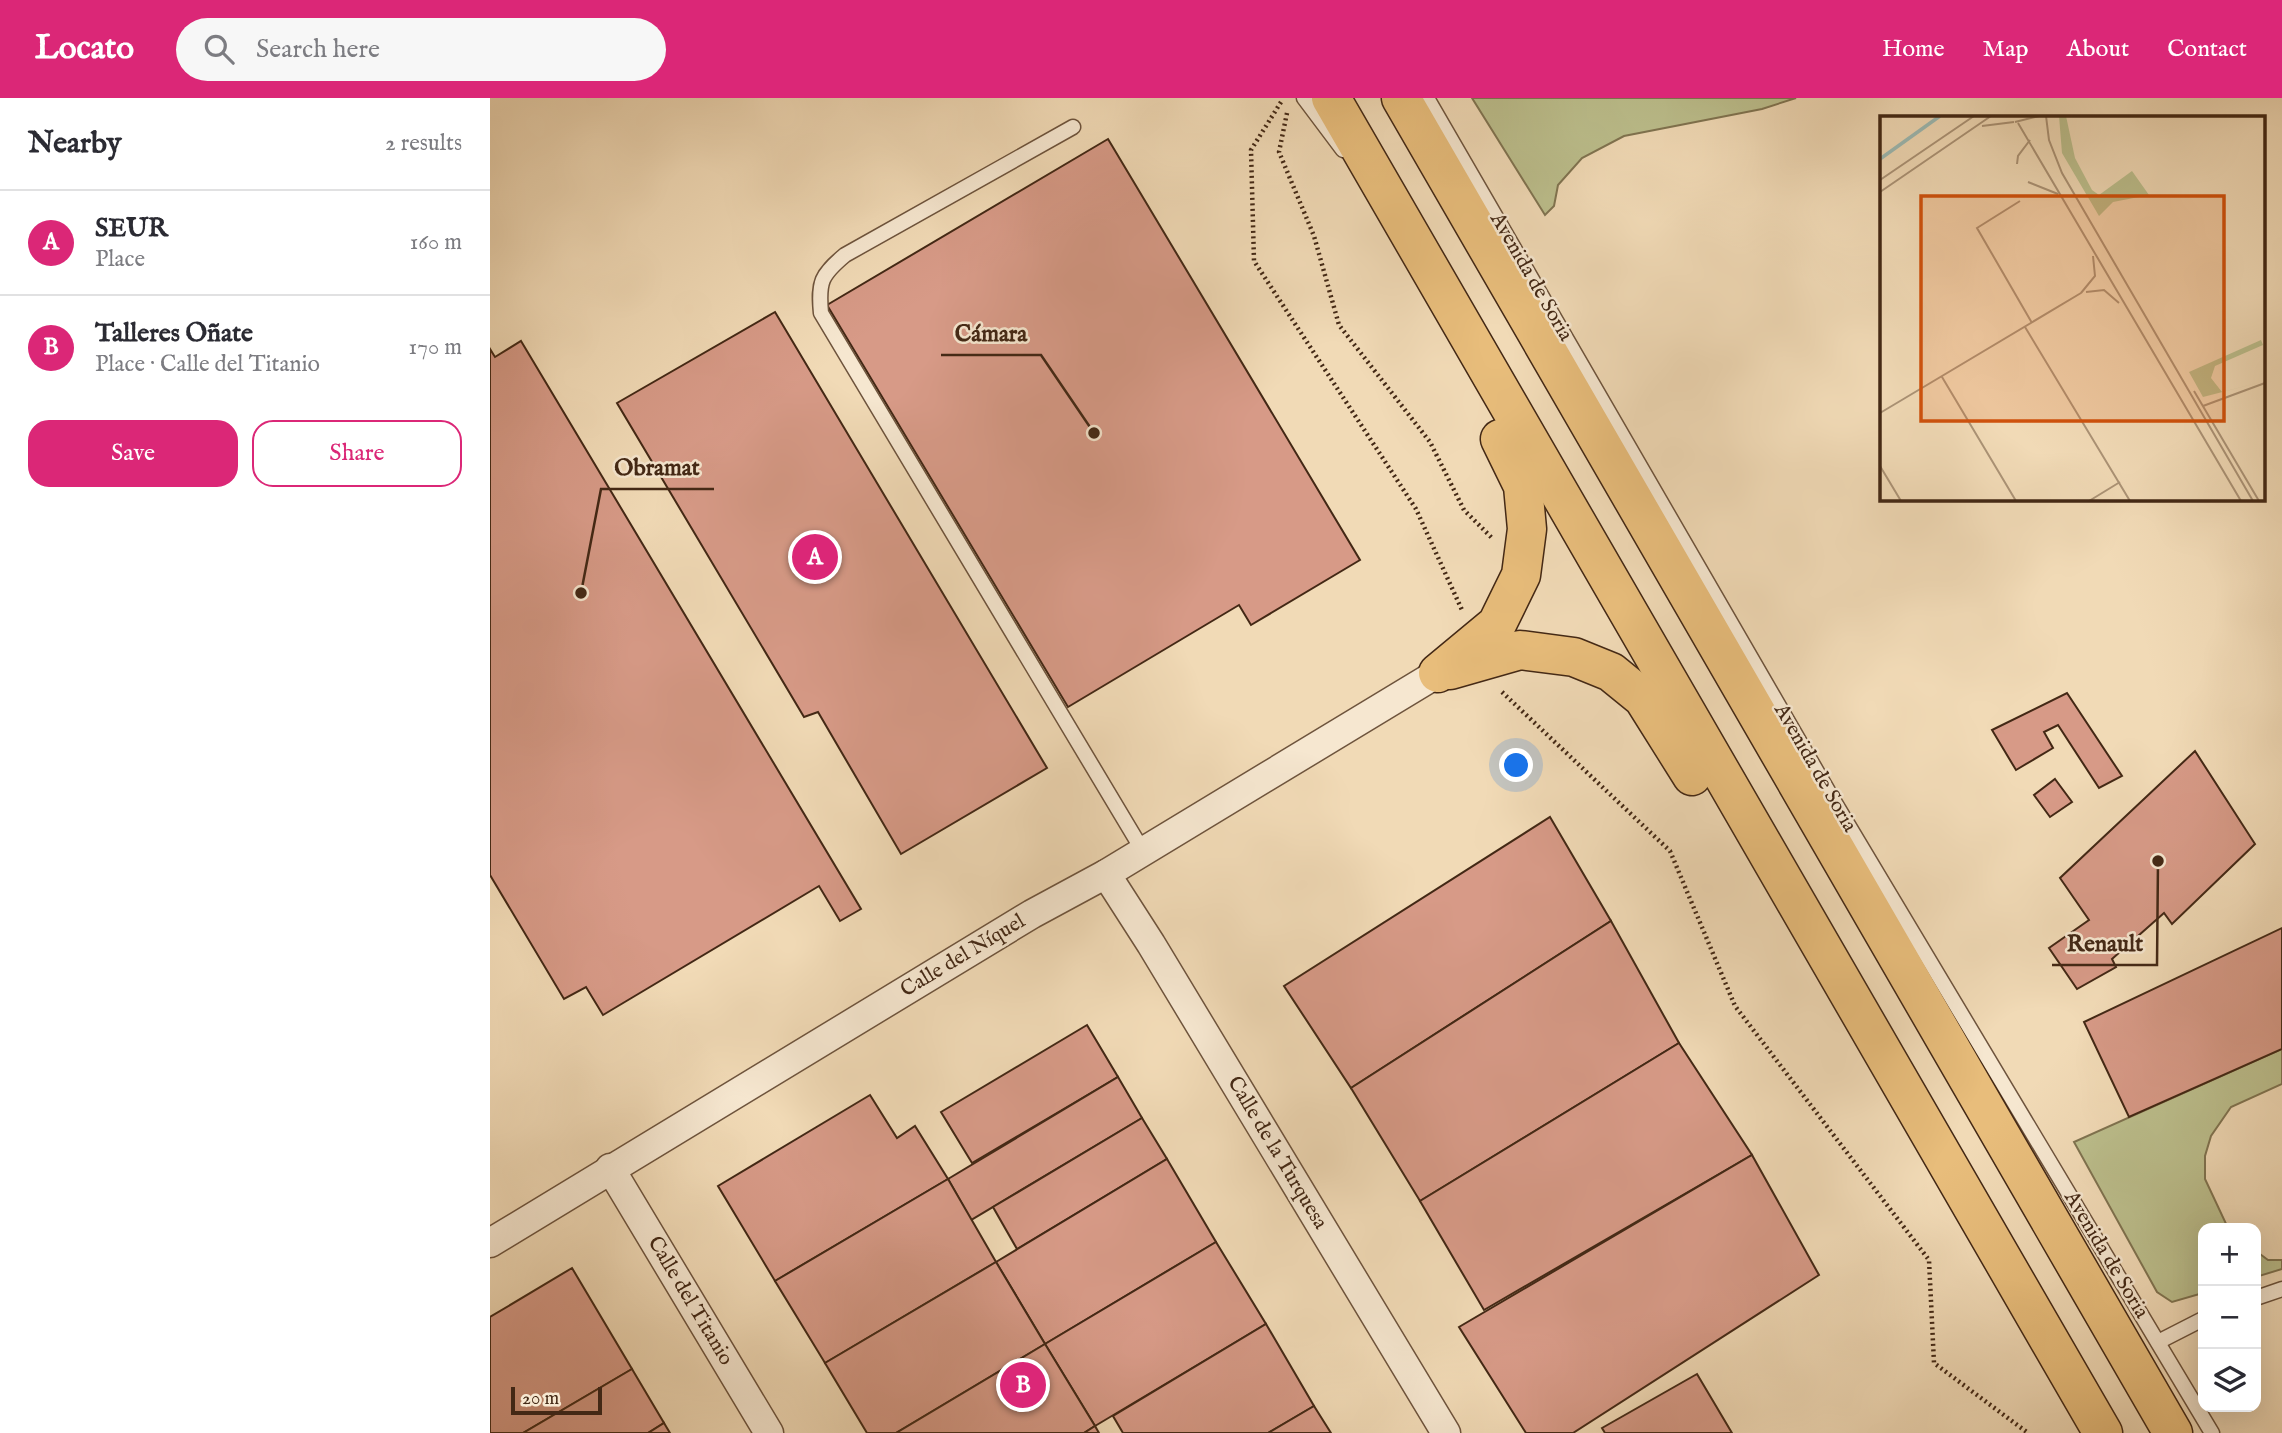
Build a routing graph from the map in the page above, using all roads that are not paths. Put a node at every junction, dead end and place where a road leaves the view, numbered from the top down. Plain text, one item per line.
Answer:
1 (1304, 98) edge
2 (1331, 98) edge
3 (1401, 98) edge
4 (1427, 98) edge
5 (1073, 127) dead end
6 (1388, 200) junction
7 (1474, 654) junction
8 (1438, 673) joint
9 (1143, 851) junction
10 (1776, 871) junction
11 (1106, 874) junction
12 (610, 1168) junction
13 (490, 1243) edge
14 (2282, 1289) edge
15 (2261, 1296) edge
16 (2198, 1322) edge
17 (2158, 1342) junction
18 (769, 1433) edge
19 (1446, 1433) edge
20 (2103, 1433) edge
21 (2173, 1433) edge
22 (2212, 1433) edge

1 - 6 lane
2 - 6 highway
3 - 21 highway, Avenida de Soria
4 - 17 lane, Avenida de Soria
5 - 9 lane
6 - 7 highway
6 - 10 highway
7 - 8 highway
7 - 10 highway
8 - 9 street, Calle del Níquel
9 - 11 street, Calle del Níquel
10 - 20 highway
11 - 12 street, Calle del Níquel
11 - 19 street, Calle de la Turquesa
12 - 13 street, Calle del Níquel
12 - 18 street, Calle del Titanio
14 - 15 lane
16 - 17 lane
17 - 22 lane, Avenida de Soria

